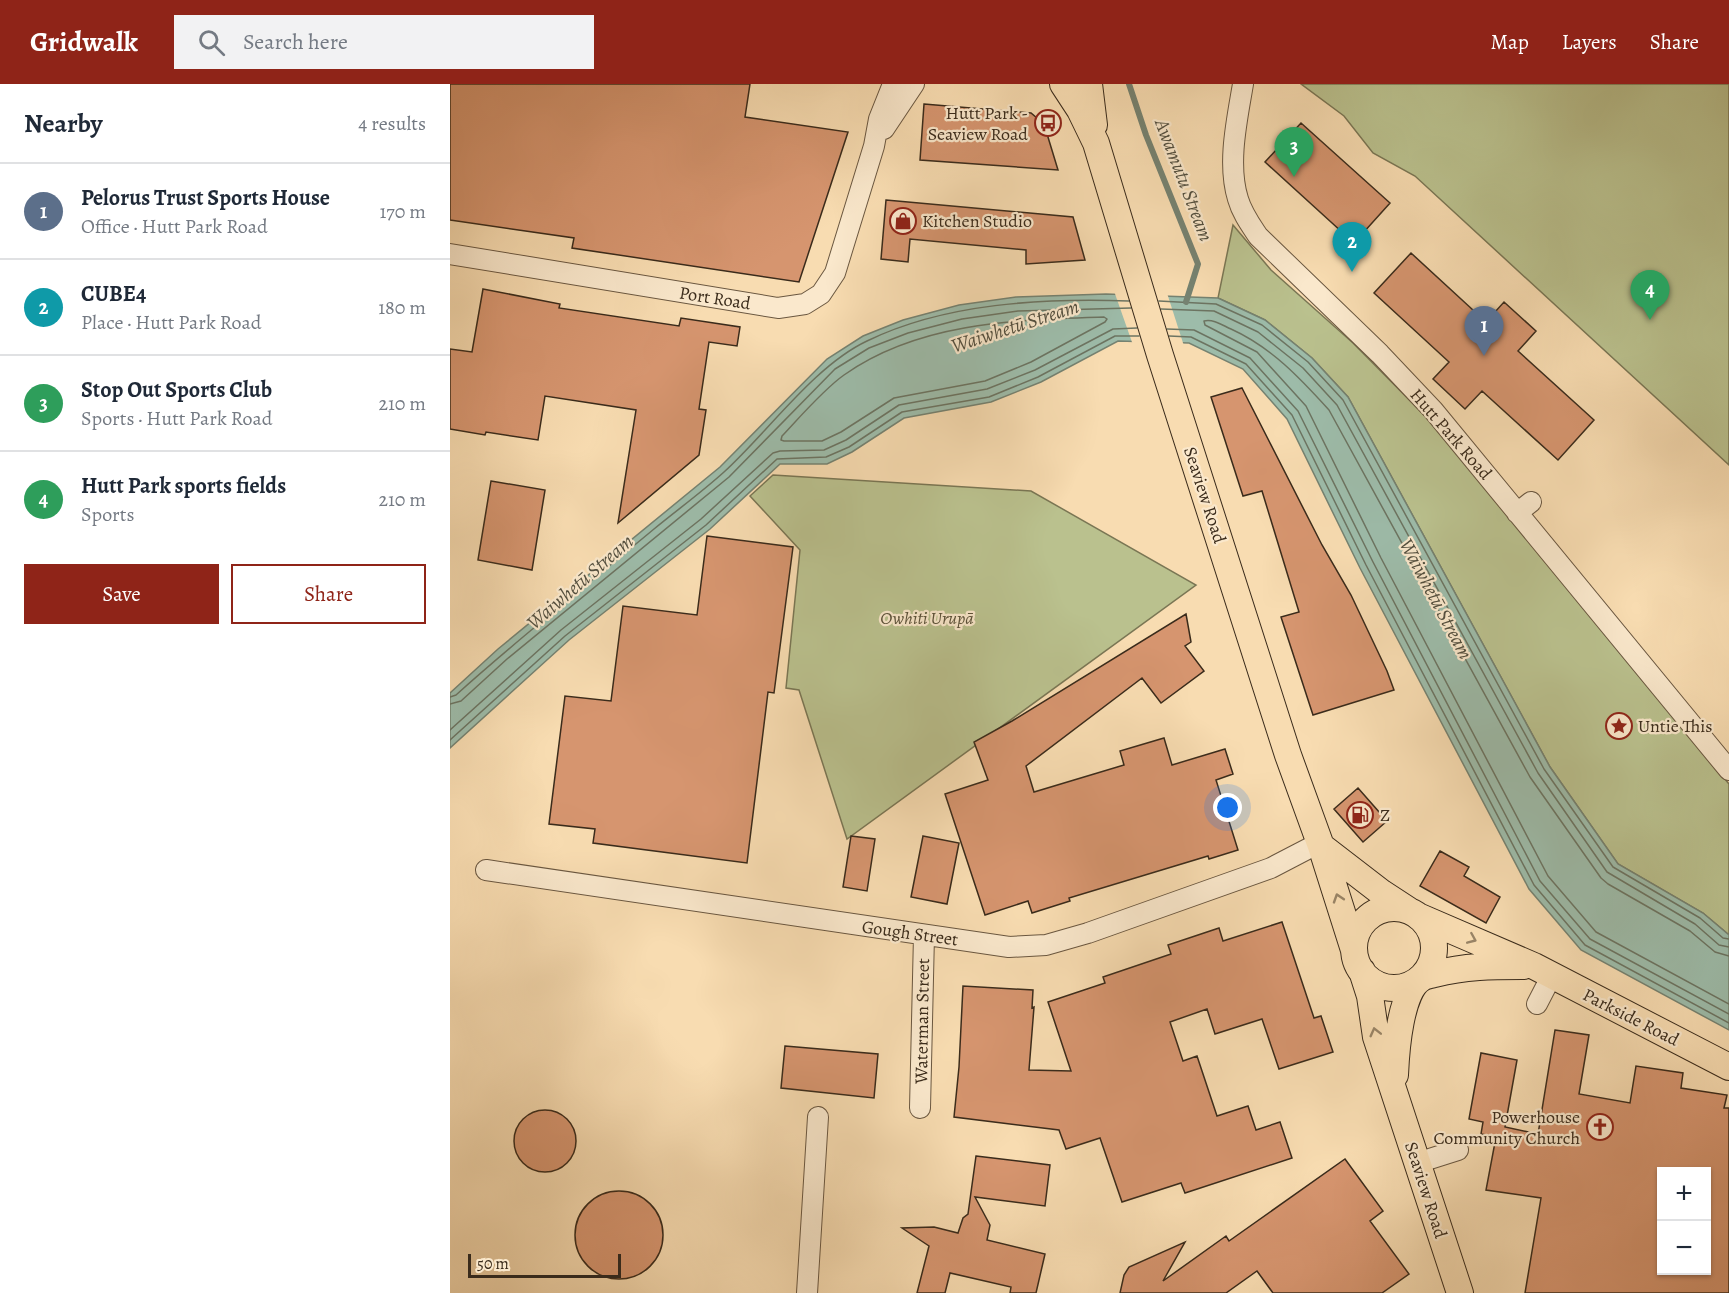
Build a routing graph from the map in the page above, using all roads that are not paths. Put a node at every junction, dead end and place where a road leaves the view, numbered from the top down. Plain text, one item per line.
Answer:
1 (882, 84) edge
2 (893, 84) edge
3 (914, 84) edge
4 (1063, 84) edge
5 (1089, 84) edge
6 (1243, 84) edge
7 (1096, 143) junction
8 (874, 146) junction
9 (450, 254) edge
10 (1729, 770) edge
11 (1320, 844) junction
12 (486, 870) dead end
13 (1413, 913) junction
14 (924, 935) junction
15 (1358, 961) junction
16 (1543, 970) junction
17 (1421, 978) junction
18 (1537, 1004) dead end
19 (1729, 1067) edge
20 (1394, 1087) junction
21 (920, 1108) dead end
22 (818, 1117) dead end
23 (1458, 1150) dead end
24 (1417, 1164) junction
25 (807, 1293) edge
26 (1460, 1293) edge

1 - 8 street, Port Road
2 - 8 street, Port Road
3 - 8 street, Port Road
4 - 7 main road, Seaview Road
5 - 7 main road, Seaview Road
6 - 10 street, Hutt Park Road
7 - 11 main road, Seaview Road
8 - 9 street, Port Road
11 - 13 main road
11 - 14 street, Gough Street
15 -> 11 main road, Seaview Road
12 - 14 street, Gough Street
13 - 15 main road
13 -> 16 main road, Parkside Road
13 - 17 main road
14 - 21 street, Waterman Street
15 - 17 main road
20 -> 15 main road, Seaview Road
16 - 17 main road, Parkside Road
16 - 18 street
16 - 19 main road, Parkside Road
17 - 20 main road, Seaview Road
20 - 24 main road, Seaview Road
22 - 25 street
23 - 24 street
24 - 26 main road, Seaview Road

